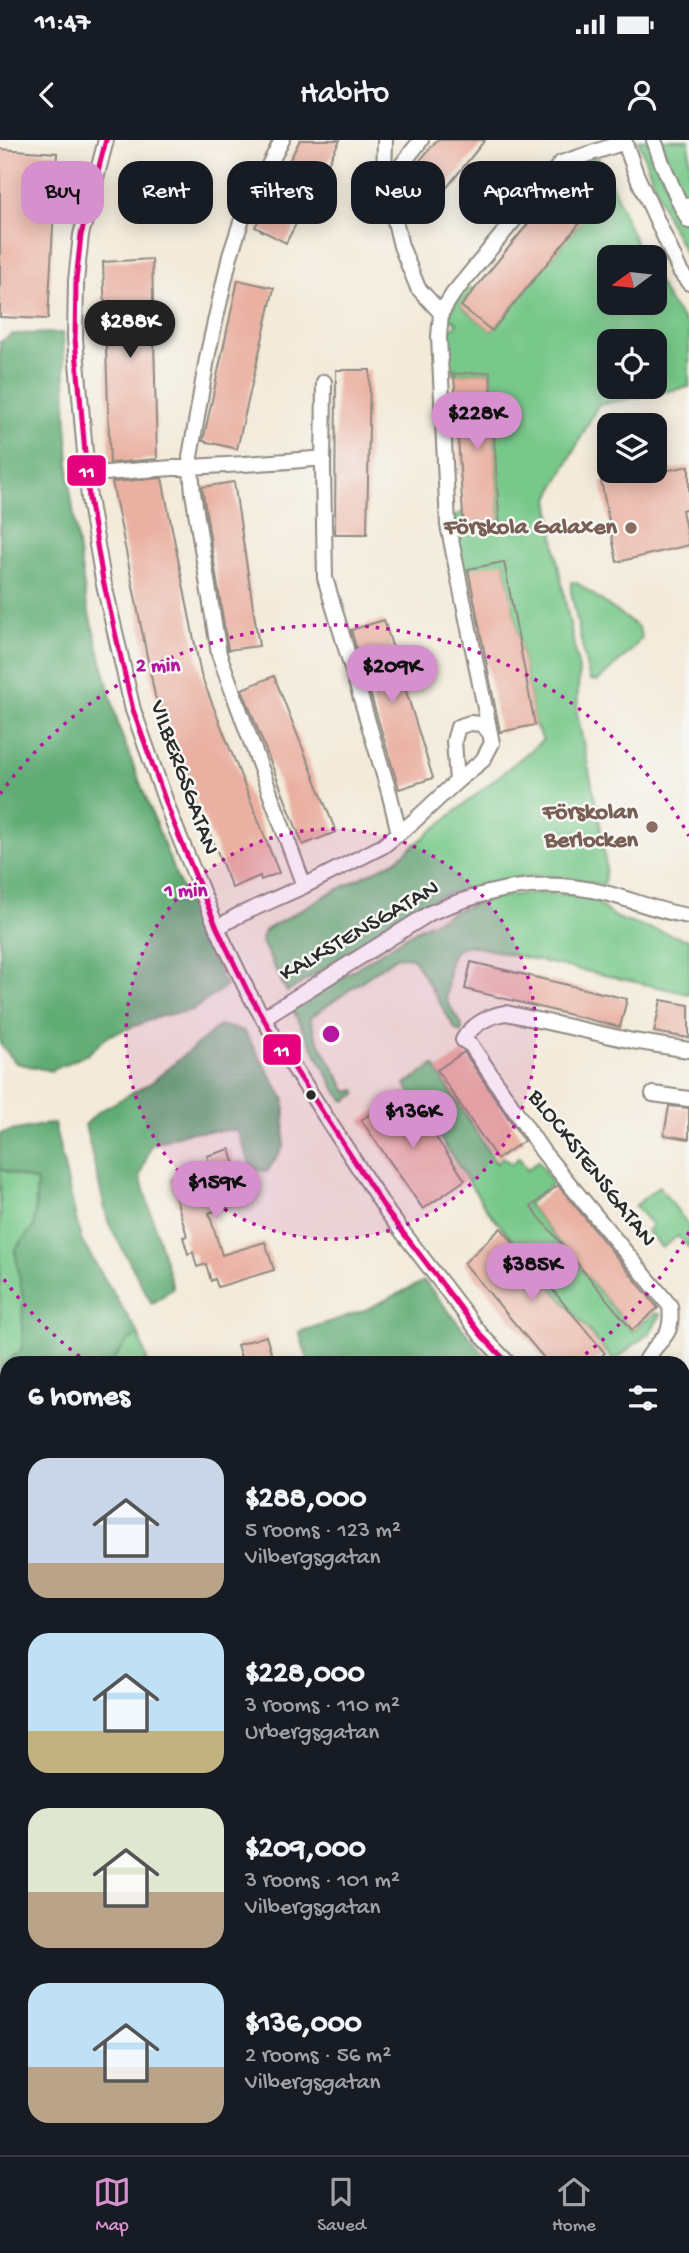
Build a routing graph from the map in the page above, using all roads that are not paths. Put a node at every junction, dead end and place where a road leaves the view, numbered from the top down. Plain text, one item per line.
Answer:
1 (106, 140) edge
2 (282, 140) edge
3 (385, 140) edge
4 (421, 140) edge
5 (654, 140) edge
6 (624, 141) edge
7 (385, 161) edge
8 (405, 161) edge
9 (685, 205) edge
10 (689, 221) edge
11 (395, 224) edge
12 (689, 283) edge
13 (441, 313) junction
14 (324, 382) dead end
15 (323, 458) junction
16 (191, 467) junction
17 (87, 475) junction
18 (490, 733) junction
19 (457, 781) junction
20 (399, 833) junction
21 (304, 886) junction
22 (689, 916) edge
23 (217, 928) junction
24 (263, 1018) junction
25 (689, 1050) edge
26 (653, 1094) dead end
27 (689, 1099) edge
28 (501, 1356) edge
29 (650, 1356) edge

1 - 17 street, VILBERGSGATAN
2 - 16 street
3 - 7 street
4 - 8 street
5 - 9 street
6 - 12 street
6 - 13 street
9 - 10 street
11 - 13 street
13 - 18 street
14 - 15 street
15 - 16 street
15 - 20 street
16 - 17 street
16 - 21 street
17 - 23 street, VILBERGSGATAN
18 - 19 street
18 - 19 street
19 - 20 street
20 - 21 street
21 - 23 street
22 - 24 street, KALKSTENSGATAN
23 - 24 street, VILBERGSGATAN
24 - 28 street, VILBERGSGATAN
25 - 29 street, BLOCKSTENSGATAN
26 - 27 street

